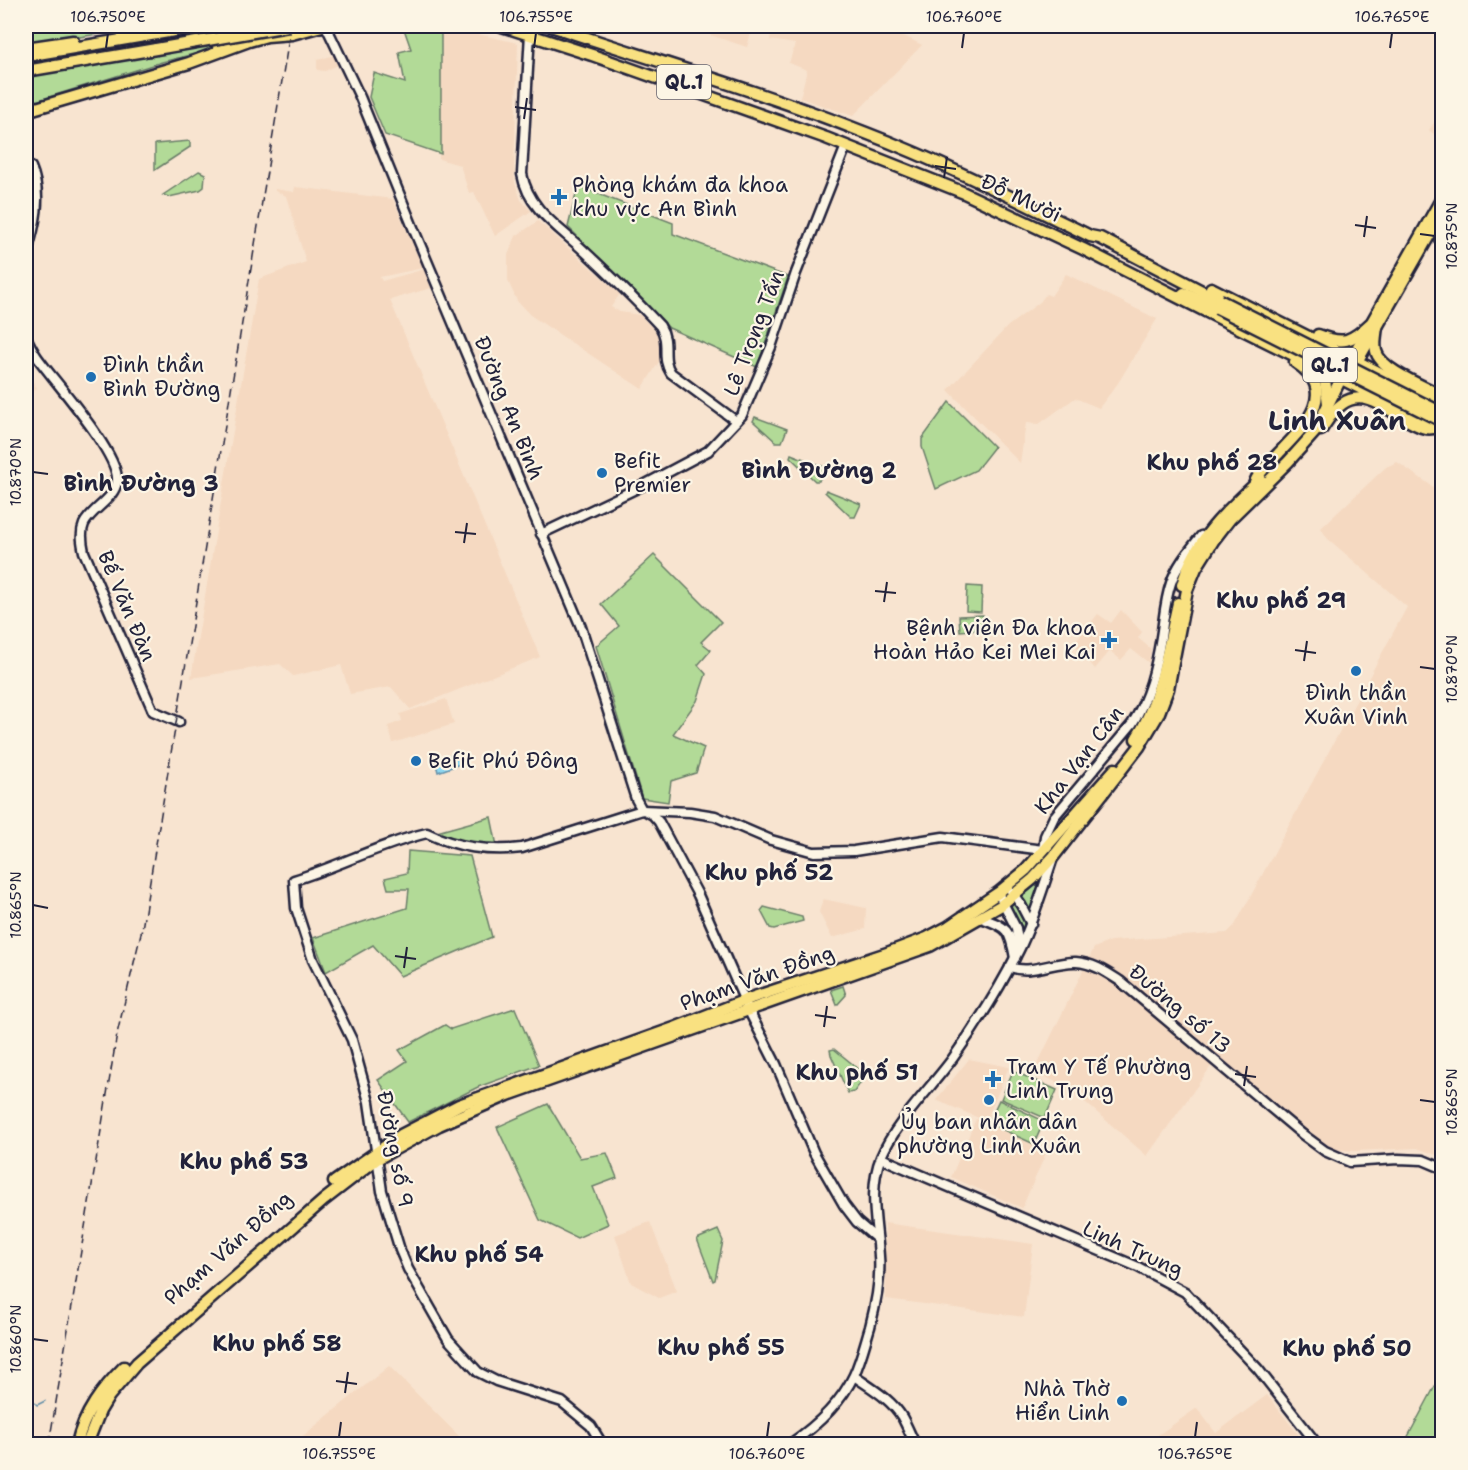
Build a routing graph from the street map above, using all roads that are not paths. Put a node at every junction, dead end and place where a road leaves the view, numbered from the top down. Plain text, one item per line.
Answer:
1 (168, 26) edge
2 (204, 26) edge
3 (219, 26) edge
4 (232, 26) edge
5 (248, 26) edge
6 (254, 26) edge
7 (262, 26) edge
8 (288, 26) edge
9 (324, 26) edge
10 (502, 26) edge
11 (519, 26) edge
12 (551, 26) edge
13 (572, 26) edge
14 (531, 31) junction
15 (262, 38) junction
16 (155, 39) junction
17 (247, 41) junction
18 (26, 48) edge
19 (223, 49) junction
20 (207, 55) junction
21 (26, 56) edge
22 (26, 69) edge
23 (26, 106) edge
24 (26, 111) edge
25 (853, 125) junction
26 (847, 142) junction
27 (26, 165) edge
28 (1443, 197) edge
29 (1443, 214) edge
30 (26, 255) edge
31 (1122, 269) junction
32 (1134, 269) junction
33 (1163, 271) junction
34 (1165, 287) junction
35 (1237, 300) junction
36 (1218, 304) junction
37 (1227, 322) junction
38 (1374, 326) junction
39 (26, 337) edge
40 (1365, 341) junction
41 (1336, 350) junction
42 (1355, 360) junction
43 (1377, 370) junction
44 (1324, 371) junction
45 (1344, 381) junction
46 (1366, 390) junction
47 (1443, 396) edge
48 (1328, 404) junction
49 (1443, 404) edge
50 (1443, 413) edge
51 (736, 421) junction
52 (1441, 426) edge
53 (1257, 488) junction
54 (541, 534) junction
55 (175, 720) dead end
56 (642, 810) junction
57 (1042, 850) junction
58 (1054, 856) junction
59 (1006, 892) junction
60 (1003, 904) junction
61 (981, 918) junction
62 (1030, 924) junction
63 (1019, 950) junction
64 (1012, 962) junction
65 (747, 1005) junction
66 (377, 1155) junction
67 (881, 1158) junction
68 (1443, 1168) edge
69 (876, 1239) junction
70 (854, 1376) junction
71 (77, 1444) edge
72 (87, 1444) edge
73 (602, 1444) edge
74 (790, 1444) edge
75 (915, 1444) edge
76 (1317, 1444) edge

1 - 16 highway
2 - 16 highway
3 - 19 highway
4 - 19 highway
5 - 17 highway
6 - 16 highway
7 - 15 highway
8 - 16 highway, bridge
9 - 15 highway
9 - 54 street, Đường An Bình
10 - 14 highway, QL.1
11 - 14 highway, Đỗ Mười / QL.1
12 - 25 highway, Đỗ Mười / QL.1
13 - 25 highway, Đỗ Mười / QL.1
14 - 26 highway, Đỗ Mười / QL.1
14 - 51 street
15 - 17 highway
16 - 18 highway
16 - 21 highway
16 - 22 highway
17 - 19 highway
19 - 20 highway
20 - 23 highway
20 - 24 highway
25 - 26 highway
25 - 33 highway, Đỗ Mười / QL.1
26 - 31 highway, Đỗ Mười / QL.1
26 - 32 highway, Đỗ Mười / QL.1
26 - 51 street, Lê Trọng Tấn
27 - 30 street
28 - 38 main road
29 - 38 main road
31 - 32 highway, QL.1
31 - 34 highway, Đỗ Mười / QL.1
32 - 34 highway, Đỗ Mười / QL.1
33 - 35 highway, Đỗ Mười / QL.1
33 - 36 highway, Đỗ Mười / QL.1
34 - 36 highway, Đỗ Mười / QL.1
34 - 37 highway, Đỗ Mười / QL.1
35 - 38 highway
35 - 41 highway, Đỗ Mười / QL.1
36 - 50 highway, QL.1, bridge
36 - 52 highway, QL.1, bridge
37 - 44 highway, Đỗ Mười / QL.1
37 - 53 highway
38 - 40 main road
38 - 47 highway
39 - 55 street, Bế Văn Đàn
40 - 41 highway
40 - 42 main road
40 - 43 highway
41 - 42 highway, Đỗ Mười / QL.1
41 - 44 highway
42 - 43 highway, Đỗ Mười / QL.1
42 - 45 highway, Phạm Văn Đồng
43 - 46 highway
43 - 49 highway, Đỗ Mười / QL.1
44 - 45 highway, Đỗ Mười / QL.1
44 - 48 highway
45 - 46 highway, Đỗ Mười / QL.1
45 - 48 highway, Phạm Văn Đồng
46 - 48 highway
46 - 52 highway, Đỗ Mười / QL.1
48 - 53 highway, Phạm Văn Đồng
51 - 54 street, Lê Trọng Tấn
52 - 53 highway
53 - 57 highway, Phạm Văn Đồng
53 - 58 highway, Phạm Văn Đồng
54 - 56 street, Đường An Bình
56 - 57 street
56 - 65 street
56 - 66 street, Đường số 9
57 - 59 highway, Phạm Văn Đồng
58 - 59 highway, Phạm Văn Đồng
58 - 62 street
59 - 60 highway, Phạm Văn Đồng
59 - 62 street
59 - 65 highway, Phạm Văn Đồng
60 - 61 highway, Phạm Văn Đồng
60 - 63 street
61 - 64 street
61 - 65 highway, Phạm Văn Đồng
62 - 63 street
63 - 64 street
64 - 67 street
64 - 68 street, Đường số 13
65 - 66 highway, Phạm Văn Đồng
65 - 69 street
66 - 71 highway, Phạm Văn Đồng
66 - 72 highway, Phạm Văn Đồng
66 - 73 street, Đường số 9
67 - 69 street
67 - 76 street, Linh Trung
69 - 70 street
70 - 74 street
70 - 75 street

